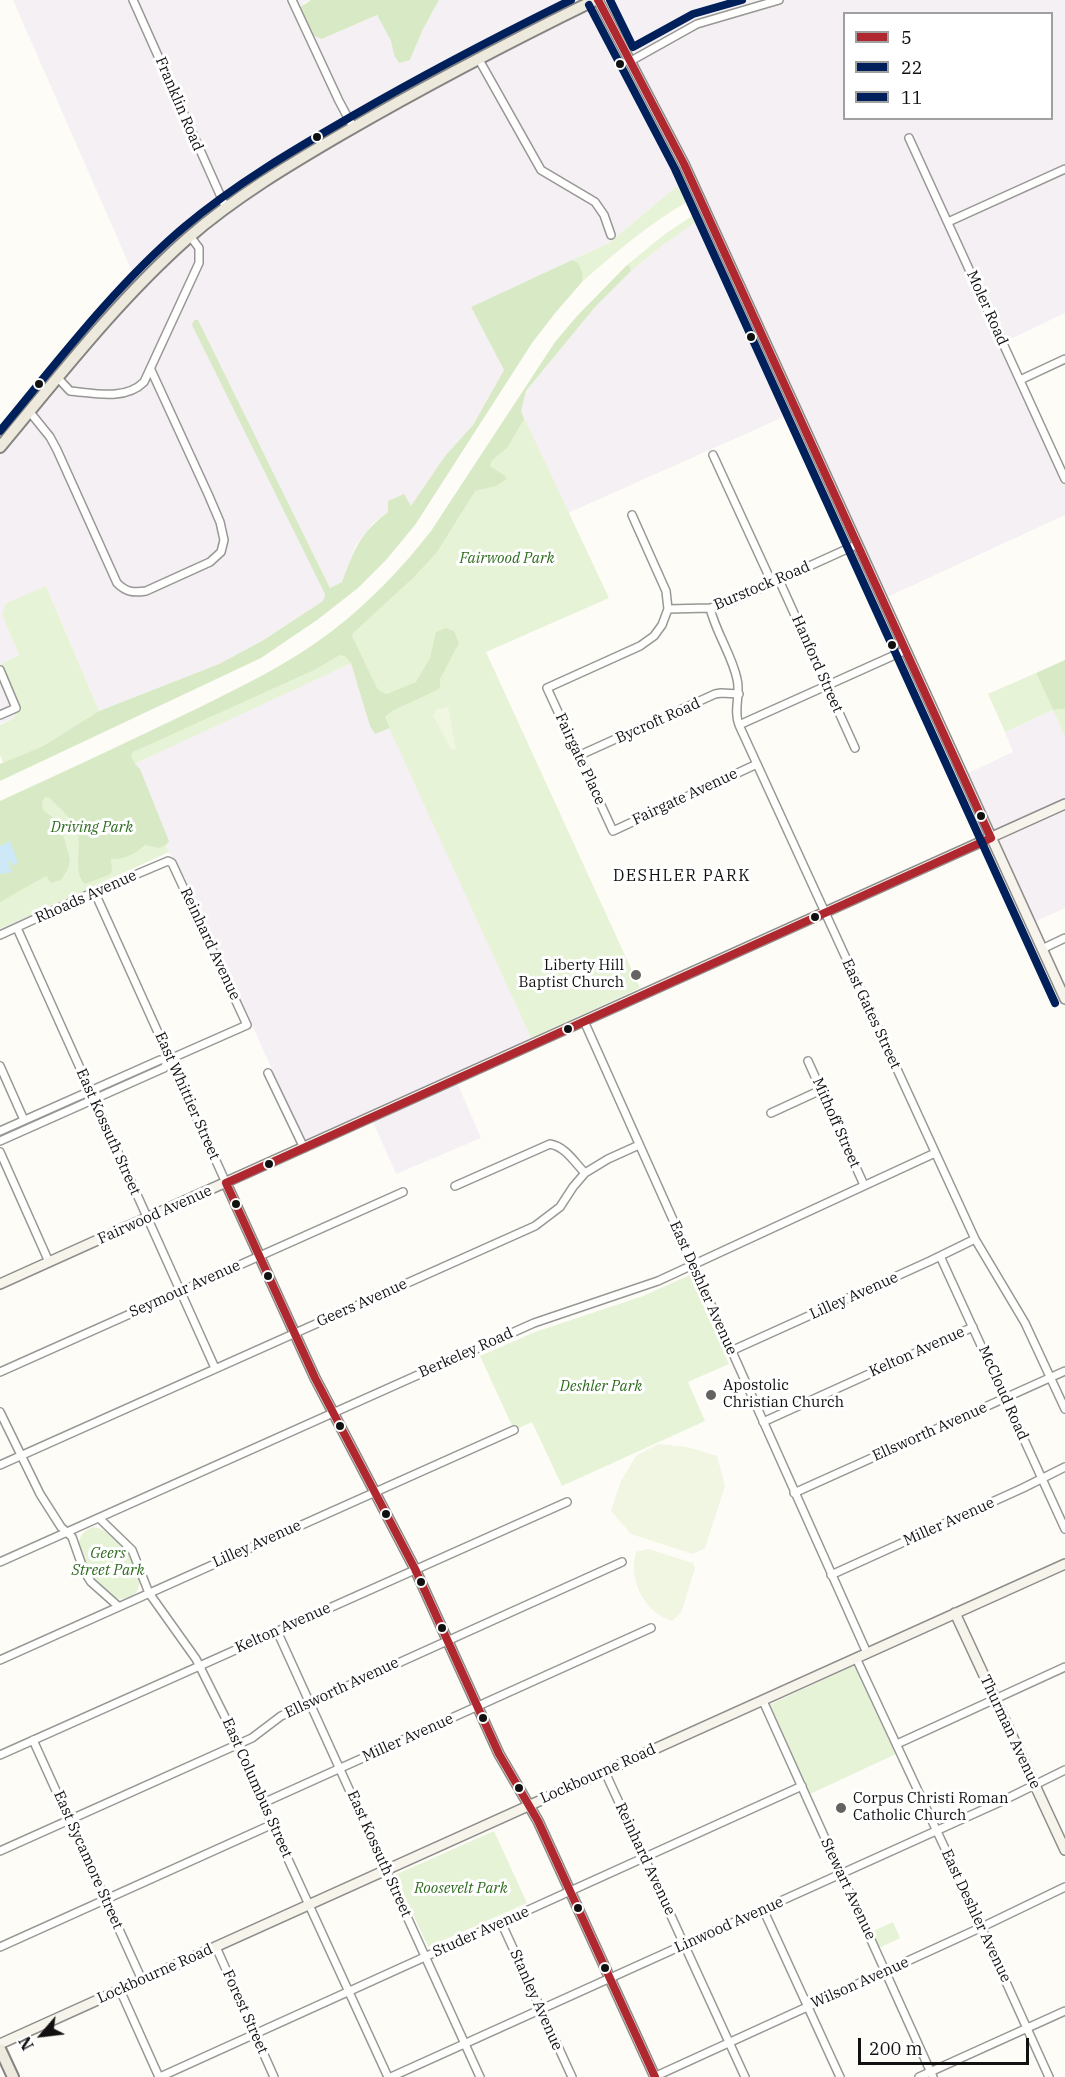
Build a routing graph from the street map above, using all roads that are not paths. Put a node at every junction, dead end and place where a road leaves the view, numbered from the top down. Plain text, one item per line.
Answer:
1 (133, 0) edge
2 (292, 0) edge
3 (596, 0) edge
4 (779, 0) edge
5 (478, 58) junction
6 (629, 62) junction
7 (353, 127) junction
8 (909, 138) dead end
9 (1065, 169) edge
10 (226, 208) junction
11 (948, 222) junction
12 (611, 235) dead end
13 (190, 236) junction
14 (1065, 359) edge
15 (151, 370) junction
16 (57, 378) junction
17 (1020, 380) junction
18 (29, 411) junction
19 (0, 447) edge
20 (713, 455) dead end
21 (1065, 479) edge
22 (632, 515) dead end
23 (858, 544) junction
24 (776, 581) junction
25 (710, 608) junction
26 (668, 609) junction
27 (906, 650) junction
28 (0, 670) edge
29 (827, 685) junction
30 (739, 694) junction
31 (0, 715) edge
32 (739, 725) junction
33 (855, 748) dead end
34 (578, 756) junction
35 (757, 764) junction
36 (1065, 804) edge
37 (613, 831) joint
38 (991, 838) junction
39 (172, 863) joint
40 (95, 893) junction
41 (824, 912) junction
42 (17, 928) junction
43 (0, 935) edge
44 (1065, 938) edge
45 (1042, 949) junction
46 (1065, 999) edge
47 (584, 1021) junction
48 (170, 1059) junction
49 (808, 1061) dead end
50 (0, 1065) edge
51 (268, 1073) dead end
52 (822, 1090) junction
53 (90, 1091) junction
54 (94, 1099) junction
55 (771, 1113) dead end
56 (24, 1120) junction
57 (0, 1131) edge
58 (0, 1141) edge
59 (639, 1145) junction
60 (304, 1148) junction
61 (0, 1152) edge
62 (935, 1153) junction
63 (585, 1173) junction
64 (226, 1183) junction
65 (864, 1185) junction
66 (454, 1186) dead end
67 (403, 1192) dead end
68 (147, 1218) junction
69 (975, 1239) junction
70 (260, 1256) junction
71 (940, 1256) junction
72 (50, 1262) junction
73 (692, 1264) junction
74 (0, 1284) edge
75 (180, 1292) junction
76 (973, 1327) junction
77 (294, 1333) junction
78 (731, 1352) junction
79 (215, 1368) junction
80 (1065, 1371) edge
81 (0, 1372) edge
82 (1051, 1377) junction
83 (1005, 1398) junction
84 (1065, 1409) edge
85 (0, 1412) edge
86 (333, 1413) junction
87 (763, 1422) junction
88 (514, 1430) dead end
89 (20, 1456) junction
90 (0, 1465) edge
91 (1065, 1467) edge
92 (1042, 1479) junction
93 (376, 1491) junction
94 (795, 1493) junction
95 (567, 1502) dead end
96 (99, 1518) junction
97 (1065, 1529) edge
98 (66, 1532) junction
99 (0, 1562) edge
100 (622, 1562) dead end
101 (1065, 1564) edge
102 (415, 1569) junction
103 (831, 1575) junction
104 (149, 1593) junction
105 (118, 1606) junction
106 (955, 1613) junction
107 (651, 1628) dead end
108 (277, 1631) junction
109 (447, 1640) junction
110 (867, 1653) junction
111 (856, 1658) junction
112 (0, 1660) edge
113 (200, 1666) junction
114 (1065, 1666) edge
115 (995, 1699) junction
116 (763, 1701) junction
117 (310, 1703) junction
118 (477, 1706) junction
119 (33, 1740) junction
120 (238, 1744) junction
121 (897, 1744) junction
122 (0, 1755) edge
123 (340, 1768) junction
124 (1065, 1770) edge
125 (605, 1772) junction
126 (1034, 1784) junction
127 (802, 1786) junction
128 (263, 1803) junction
129 (529, 1805) junction
130 (69, 1820) junction
131 (273, 1824) junction
132 (937, 1830) junction
133 (0, 1851) edge
134 (1065, 1851) edge
135 (645, 1857) junction
136 (386, 1870) junction
137 (841, 1873) junction
138 (1065, 1887) edge
139 (570, 1891) junction
140 (106, 1900) junction
141 (310, 1905) junction
142 (763, 1909) junction
143 (501, 1922) junction
144 (982, 1927) junction
145 (685, 1945) junction
146 (0, 1947) edge
147 (216, 1947) junction
148 (425, 1957) junction
149 (886, 1971) junction
150 (610, 1978) junction
151 (142, 1980) junction
152 (120, 1990) junction
153 (349, 1991) junction
154 (808, 2007) junction
155 (541, 2010) junction
156 (1065, 2011) edge
157 (1027, 2028) junction
158 (255, 2034) junction
159 (729, 2042) junction
160 (0, 2044) edge
161 (465, 2044) junction
162 (0, 2049) edge
163 (932, 2074) edge
164 (13, 2077) edge
165 (160, 2077) edge
166 (274, 2077) edge
167 (389, 2077) edge
168 (480, 2077) edge
169 (572, 2077) edge
170 (654, 2077) edge
171 (745, 2077) edge
172 (840, 2077) edge
173 (919, 2077) edge
174 (1049, 2077) edge

1 - 10 street, Franklin Road
2 - 7 street
3 - 5 main road
3 - 6 street
4 - 6 street
5 - 7 main road
5 - 12 street
6 - 23 street
7 - 10 main road
8 - 11 street, Moler Road
9 - 11 street
10 - 13 main road
11 - 17 street, Moler Road
13 - 15 street
13 - 16 main road
14 - 17 street
15 - 16 street
15 - 18 street
16 - 18 main road
17 - 21 street, Moler Road
18 - 19 main road
20 - 24 street, Hanford Street
22 - 26 street
23 - 24 street, Burstock Road
23 - 27 street
24 - 25 street, Burstock Road
24 - 29 street, Hanford Street
25 - 26 street, Burstock Road
25 - 30 street, East Gates Street
26 - 34 street, Fairgate Place
27 - 29 street
27 - 38 street
28 - 31 street
29 - 32 street
29 - 33 street, Hanford Street
30 - 32 street, East Gates Street
30 - 34 street, Bycroft Road
32 - 35 street, East Gates Street
34 - 37 street, Fairgate Place
35 - 37 street, Fairgate Avenue
35 - 41 street, East Gates Street
36 - 38 street, Fairwood Avenue
38 - 41 street, Fairwood Avenue
38 - 45 street
39 - 40 street, Rhoads Avenue
39 - 48 street, Reinhard Avenue
40 - 42 street, Rhoads Avenue
40 - 48 street, East Whittier Street
41 - 47 street, Fairwood Avenue
41 - 62 street, East Gates Street
42 - 43 street, Rhoads Avenue
42 - 53 street, East Kossuth Street
44 - 45 street
45 - 46 street
47 - 59 street, East Deshler Avenue
47 - 60 street, Fairwood Avenue
48 - 53 street
48 - 54 street
48 - 64 street, East Whittier Street
49 - 52 street, Mithoff Street
50 - 56 street
51 - 60 street
52 - 55 street
52 - 65 street, Mithoff Street
53 - 54 street, East Kossuth Street
53 - 56 street
54 - 58 street
54 - 68 street, East Kossuth Street
56 - 57 street
59 - 63 street, Geers Avenue
59 - 73 street, East Deshler Avenue
60 - 64 street, Fairwood Avenue
61 - 72 street
62 - 65 street, Berkeley Road
62 - 69 street, East Gates Street
63 - 66 street
63 - 77 street, Geers Avenue
64 - 68 street, Fairwood Avenue
64 - 70 street, East Whittier Street
65 - 73 street, Berkeley Road
67 - 70 street, Seymour Avenue
68 - 72 street, Fairwood Avenue
68 - 75 street, East Kossuth Street
69 - 71 street, Lilley Avenue
69 - 82 street, East Gates Street
70 - 75 street, Seymour Avenue
70 - 77 street, East Whittier Street
71 - 76 street, McCloud Road
71 - 78 street, Lilley Avenue
72 - 74 street, Fairwood Avenue
73 - 78 street, East Deshler Avenue
73 - 86 street, Berkeley Road
75 - 79 street, East Kossuth Street
75 - 81 street, Seymour Avenue
76 - 83 street, McCloud Road
76 - 87 street, Kelton Avenue
77 - 79 street, Geers Avenue
77 - 86 street, East Whittier Street
78 - 87 street, East Deshler Avenue
79 - 89 street, Geers Avenue
80 - 82 street, Ellsworth Avenue
82 - 83 street, Ellsworth Avenue
82 - 84 street, East Gates Street
83 - 92 street, McCloud Road
83 - 94 street, Ellsworth Avenue
85 - 89 street
86 - 93 street, East Whittier Street
86 - 96 street, Berkeley Road
87 - 94 street, East Deshler Avenue
88 - 93 street, Lilley Avenue
89 - 90 street, Geers Avenue
89 - 98 street
91 - 92 street, Miller Avenue
92 - 97 street, McCloud Road
92 - 103 street, Miller Avenue
93 - 102 street, East Whittier Street
93 - 104 street, Lilley Avenue
94 - 103 street, East Deshler Avenue
95 - 102 street, Kelton Avenue
96 - 98 street, Berkeley Road
96 - 104 street, East Columbus Street
98 - 99 street, Berkeley Road
98 - 105 street
100 - 109 street, Ellsworth Avenue
101 - 106 street, Lockbourne Road
102 - 108 street, Kelton Avenue
102 - 109 street, East Whittier Street
103 - 110 street, East Deshler Avenue
104 - 105 street, Lilley Avenue
104 - 113 street, East Columbus Street
105 - 112 street, Lilley Avenue
106 - 110 street, Lockbourne Road
106 - 115 street, Thurman Avenue
107 - 118 street, Miller Avenue
108 - 113 street, Kelton Avenue
108 - 117 street, East Kossuth Street
109 - 117 street, Ellsworth Avenue
109 - 118 street, East Whittier Street
110 - 111 street, Lockbourne Road
111 - 116 street, Lockbourne Road
111 - 121 street, East Deshler Avenue
113 - 119 street, Kelton Avenue
113 - 120 street, East Columbus Street
114 - 115 street
115 - 121 street
115 - 126 street, Thurman Avenue
116 - 125 street, Lockbourne Road
116 - 127 street, Stewart Avenue
117 - 120 street, Ellsworth Avenue
117 - 123 street, East Kossuth Street
118 - 123 street, Miller Avenue
118 - 129 street, East Whittier Street
119 - 122 street, Kelton Avenue
119 - 130 street, East Sycamore Street
120 - 128 street, East Columbus Street
120 - 130 street, Ellsworth Avenue
121 - 132 street, East Deshler Avenue
123 - 128 street, Miller Avenue
123 - 136 street, East Kossuth Street
124 - 126 street, Linwood Avenue
125 - 129 street, Lockbourne Road
125 - 135 street, Reinhard Avenue
126 - 132 street, Linwood Avenue
126 - 134 street, Thurman Avenue
127 - 135 street, Studer Avenue
127 - 137 street, Stewart Avenue
128 - 131 street, East Columbus Street
129 - 136 street, Lockbourne Road
129 - 139 street, East Whittier Street
130 - 133 street, Ellsworth Avenue
130 - 140 street, East Sycamore Street
131 - 140 street
131 - 141 street, East Columbus Street
132 - 137 street, Linwood Avenue
132 - 144 street, East Deshler Avenue
135 - 139 street, Studer Avenue
135 - 145 street, Reinhard Avenue
136 - 141 street, Lockbourne Road
136 - 148 street, East Kossuth Street
137 - 142 street, Linwood Avenue
137 - 149 street, Stewart Avenue
138 - 144 street, Wilson Avenue
139 - 143 street, Studer Avenue
139 - 150 street, East Whittier Street
140 - 146 street
140 - 151 street, East Sycamore Street
141 - 147 street, Lockbourne Road
141 - 153 street, East Columbus Street
142 - 145 street, Linwood Avenue
142 - 154 street
143 - 148 street, Studer Avenue
143 - 155 street, Stanley Avenue
144 - 149 street, Wilson Avenue
144 - 157 street, East Deshler Avenue
145 - 150 street, Linwood Avenue
145 - 159 street, Reinhard Avenue
147 - 151 street, Lockbourne Road
147 - 158 street, Forest Street
148 - 153 street, Studer Avenue
148 - 161 street, East Kossuth Street
149 - 154 street, Wilson Avenue
149 - 163 street, Stewart Avenue
150 - 155 street, Linwood Avenue
150 - 170 street, East Whittier Street
151 - 152 street, Lockbourne Road
152 - 160 street, Lockbourne Road
152 - 165 street
153 - 158 street, Studer Avenue
153 - 167 street, East Columbus Street
154 - 159 street, Wilson Avenue
154 - 172 street
155 - 161 street, Linwood Avenue
155 - 169 street, Stanley Avenue
156 - 157 street
157 - 163 street
157 - 174 street, East Deshler Avenue
158 - 165 street, Studer Avenue
158 - 166 street, Forest Street
159 - 170 street, Wilson Avenue
159 - 171 street, Reinhard Avenue
161 - 167 street, Linwood Avenue
161 - 168 street, East Kossuth Street
162 - 164 main road
163 - 173 street

